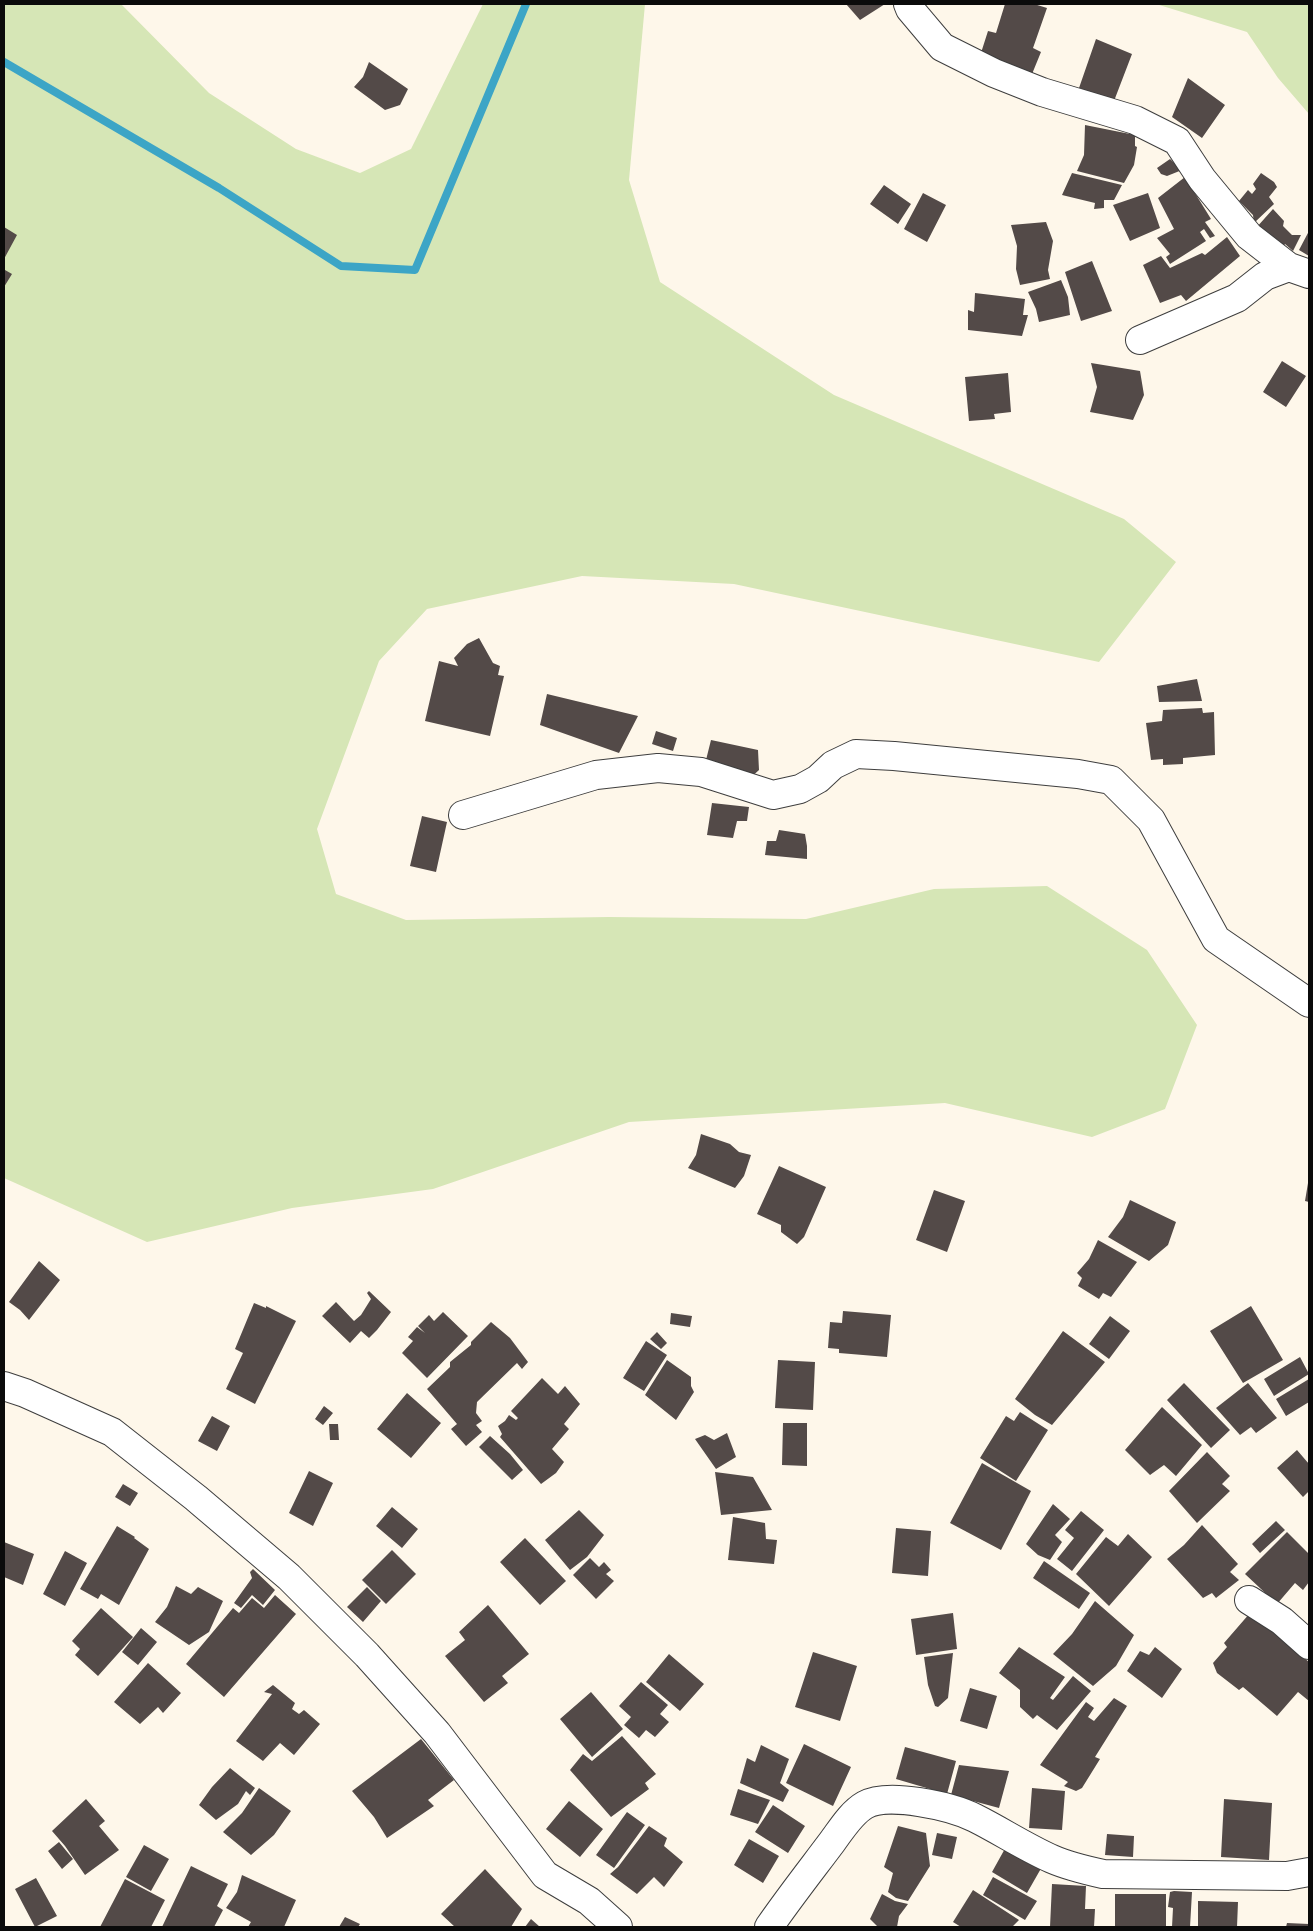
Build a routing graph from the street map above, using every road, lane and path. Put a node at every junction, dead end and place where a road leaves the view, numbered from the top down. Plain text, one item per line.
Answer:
1 (908, 4) edge
2 (1299, 271) edge
3 (1140, 340) dead end
4 (463, 815) dead end
5 (1309, 1003) edge
6 (4, 1386) edge
7 (1249, 1600) dead end
8 (1309, 1645) edge
9 (1309, 1872) edge
10 (618, 1927) edge
11 (769, 1927) edge

1 - 2 street
2 - 3 street
4 - 5 street
6 - 10 street
7 - 8 street
9 - 11 street

